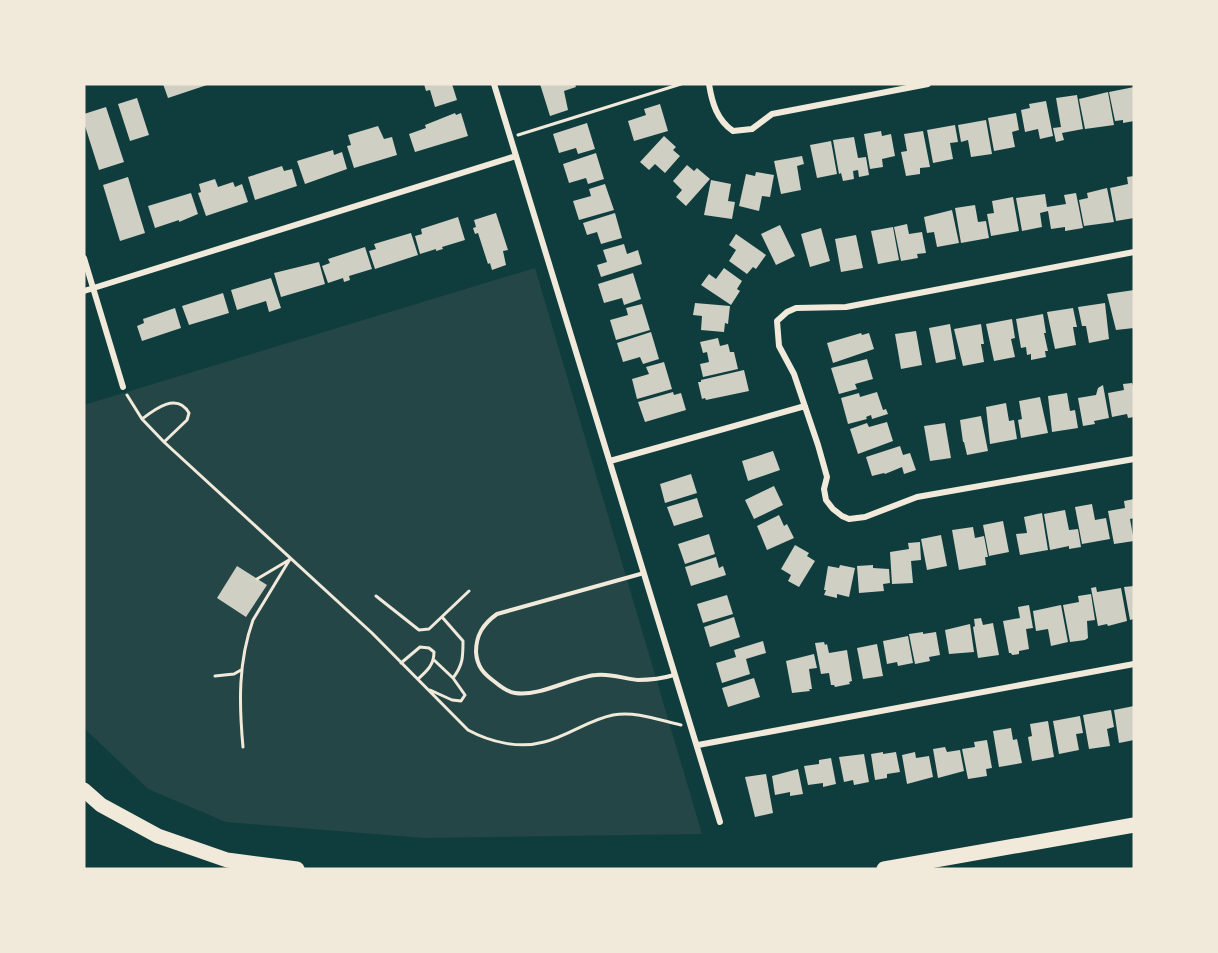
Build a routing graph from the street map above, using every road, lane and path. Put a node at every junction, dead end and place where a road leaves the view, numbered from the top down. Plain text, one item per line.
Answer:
1 (494, 84) edge
2 (681, 84) edge
3 (709, 84) edge
4 (928, 84) edge
5 (511, 137) junction
6 (516, 156) junction
7 (1134, 252) edge
8 (84, 258) edge
9 (94, 288) junction
10 (84, 291) edge
11 (123, 387) joint
12 (805, 406) junction
13 (142, 419) junction
14 (164, 442) junction
15 (1134, 459) edge
16 (610, 461) junction
17 (291, 559) junction
18 (645, 573) junction
19 (257, 579) dead end
20 (469, 591) dead end
21 (376, 596) dead end
22 (442, 617) junction
23 (434, 660) junction
24 (401, 663) junction
25 (1134, 664) edge
26 (240, 670) junction
27 (675, 674) junction
28 (215, 676) dead end
29 (453, 678) junction
30 (418, 680) junction
31 (426, 688) junction
32 (692, 728) junction
33 (698, 745) junction
34 (243, 747) dead end
35 (84, 790) edge
36 (720, 822) dead end
37 (1134, 825) edge
38 (297, 869) edge
39 (884, 869) edge

1 - 5 street
2 - 5 path
3 - 4 street
5 - 6 street
6 - 9 street
6 - 16 street
7 - 12 street
8 - 9 street
9 - 10 street
9 - 11 street
11 - 13 path
12 - 15 street
12 - 16 street
13 - 14 path
13 - 14 path
14 - 17 path
16 - 18 street
17 - 19 path
17 - 24 path
17 - 26 path
18 - 27 street
18 - 27 lane
20 - 22 path
21 - 22 path
22 - 29 path
23 - 24 path
23 - 29 path
23 - 30 path
24 - 30 path
25 - 33 street
26 - 28 path
26 - 34 path
27 - 32 street
29 - 31 path
30 - 31 path
31 - 32 path
32 - 33 street
33 - 36 street
35 - 38 highway
37 - 39 highway

